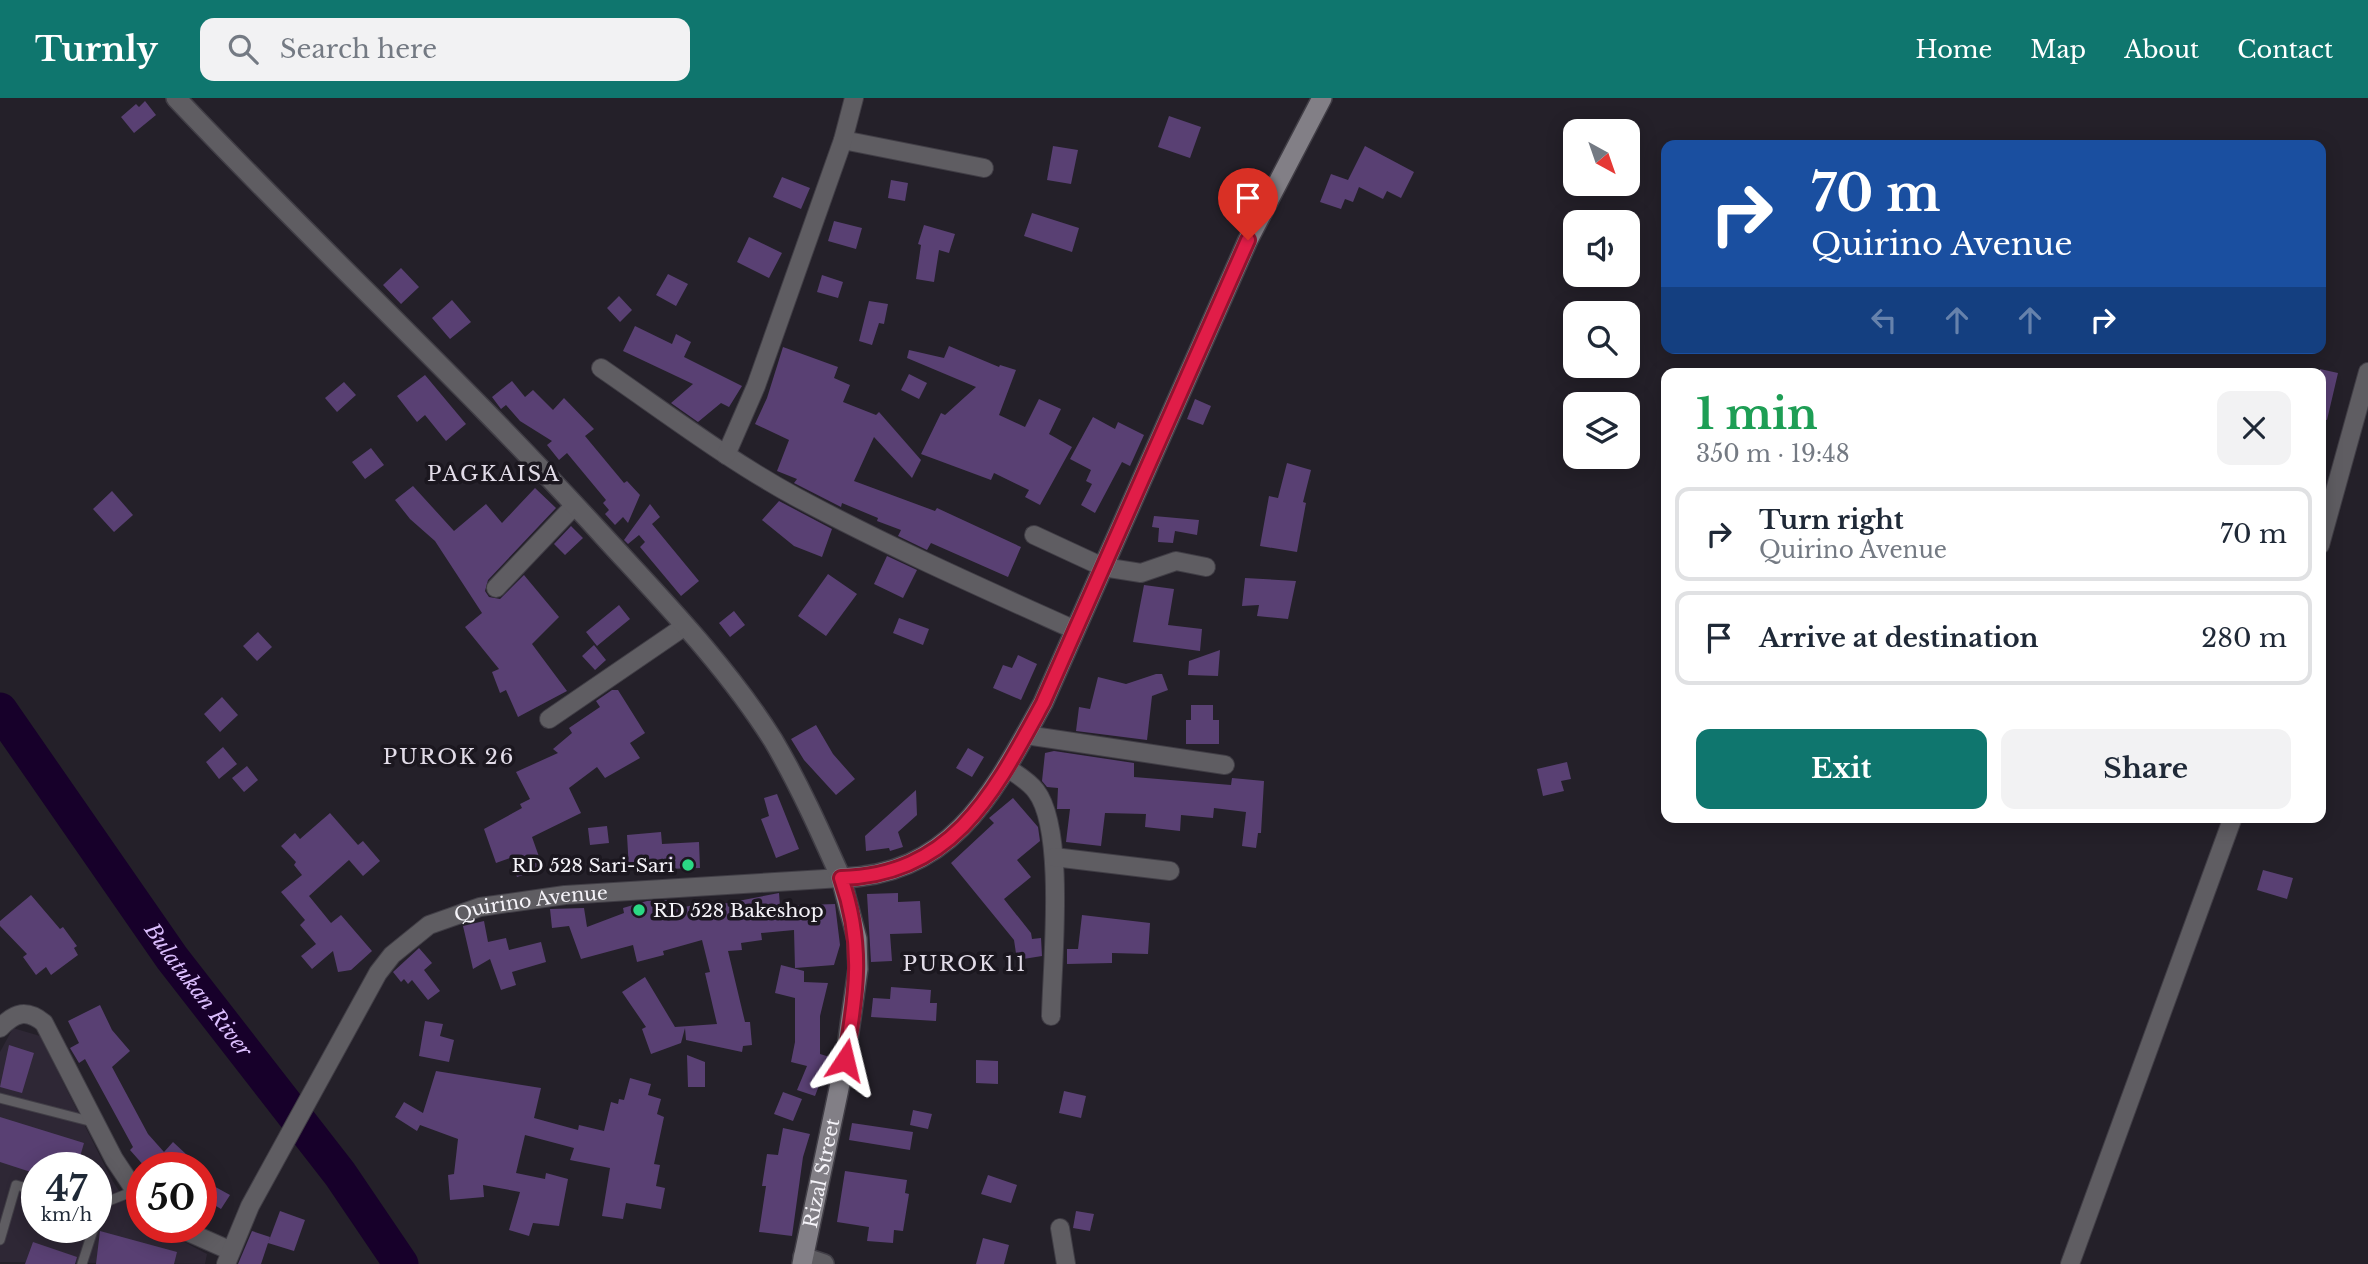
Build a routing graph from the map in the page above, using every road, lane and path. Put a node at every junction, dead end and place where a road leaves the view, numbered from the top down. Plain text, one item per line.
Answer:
1 (176, 98) edge
2 (854, 98) edge
3 (1322, 98) edge
4 (843, 140) junction
5 (984, 168) dead end
6 (601, 368) dead end
7 (2368, 372) edge
8 (726, 455) junction
9 (575, 505) junction
10 (2326, 523) edge
11 (1034, 535) dead end
12 (1103, 567) junction
13 (1206, 567) dead end
14 (496, 588) dead end
15 (685, 626) junction
16 (1075, 630) junction
17 (549, 719) dead end
18 (1026, 735) junction
19 (1225, 765) dead end
20 (1006, 767) junction
21 (2231, 823) edge
22 (1054, 857) junction
23 (1170, 871) dead end
24 (841, 878) junction
25 (1051, 1016) dead end
26 (0, 1028) edge
27 (0, 1098) edge
28 (96, 1123) junction
29 (126, 1175) edge
30 (21, 1186) edge
31 (1060, 1228) dead end
32 (0, 1240) edge
33 (89, 1243) edge
34 (204, 1243) edge
35 (228, 1257) edge
36 (802, 1261) edge
37 (82, 1264) edge
38 (824, 1264) edge
39 (1066, 1264) edge
40 (2070, 1264) edge

1 - 9 street
2 - 4 street
3 - 12 main road, Quirino Avenue
4 - 5 street
4 - 8 street
6 - 8 street
7 - 10 street
8 - 16 street
9 - 14 street
9 - 15 street
11 - 12 street
12 - 13 street
12 - 16 main road, Quirino Avenue
15 - 17 street
15 - 24 street
16 - 18 main road, Quirino Avenue
18 - 19 street
18 - 20 main road, Quirino Avenue
20 - 22 street
20 - 24 main road, Quirino Avenue
21 - 40 street
22 - 23 street
22 - 25 street
24 - 35 street, Quirino Avenue
24 - 36 main road, Rizal Street
26 - 28 street
27 - 28 lane
28 - 29 street
30 - 32 lane
31 - 39 street
33 - 37 lane
34 - 35 street
36 - 38 street

